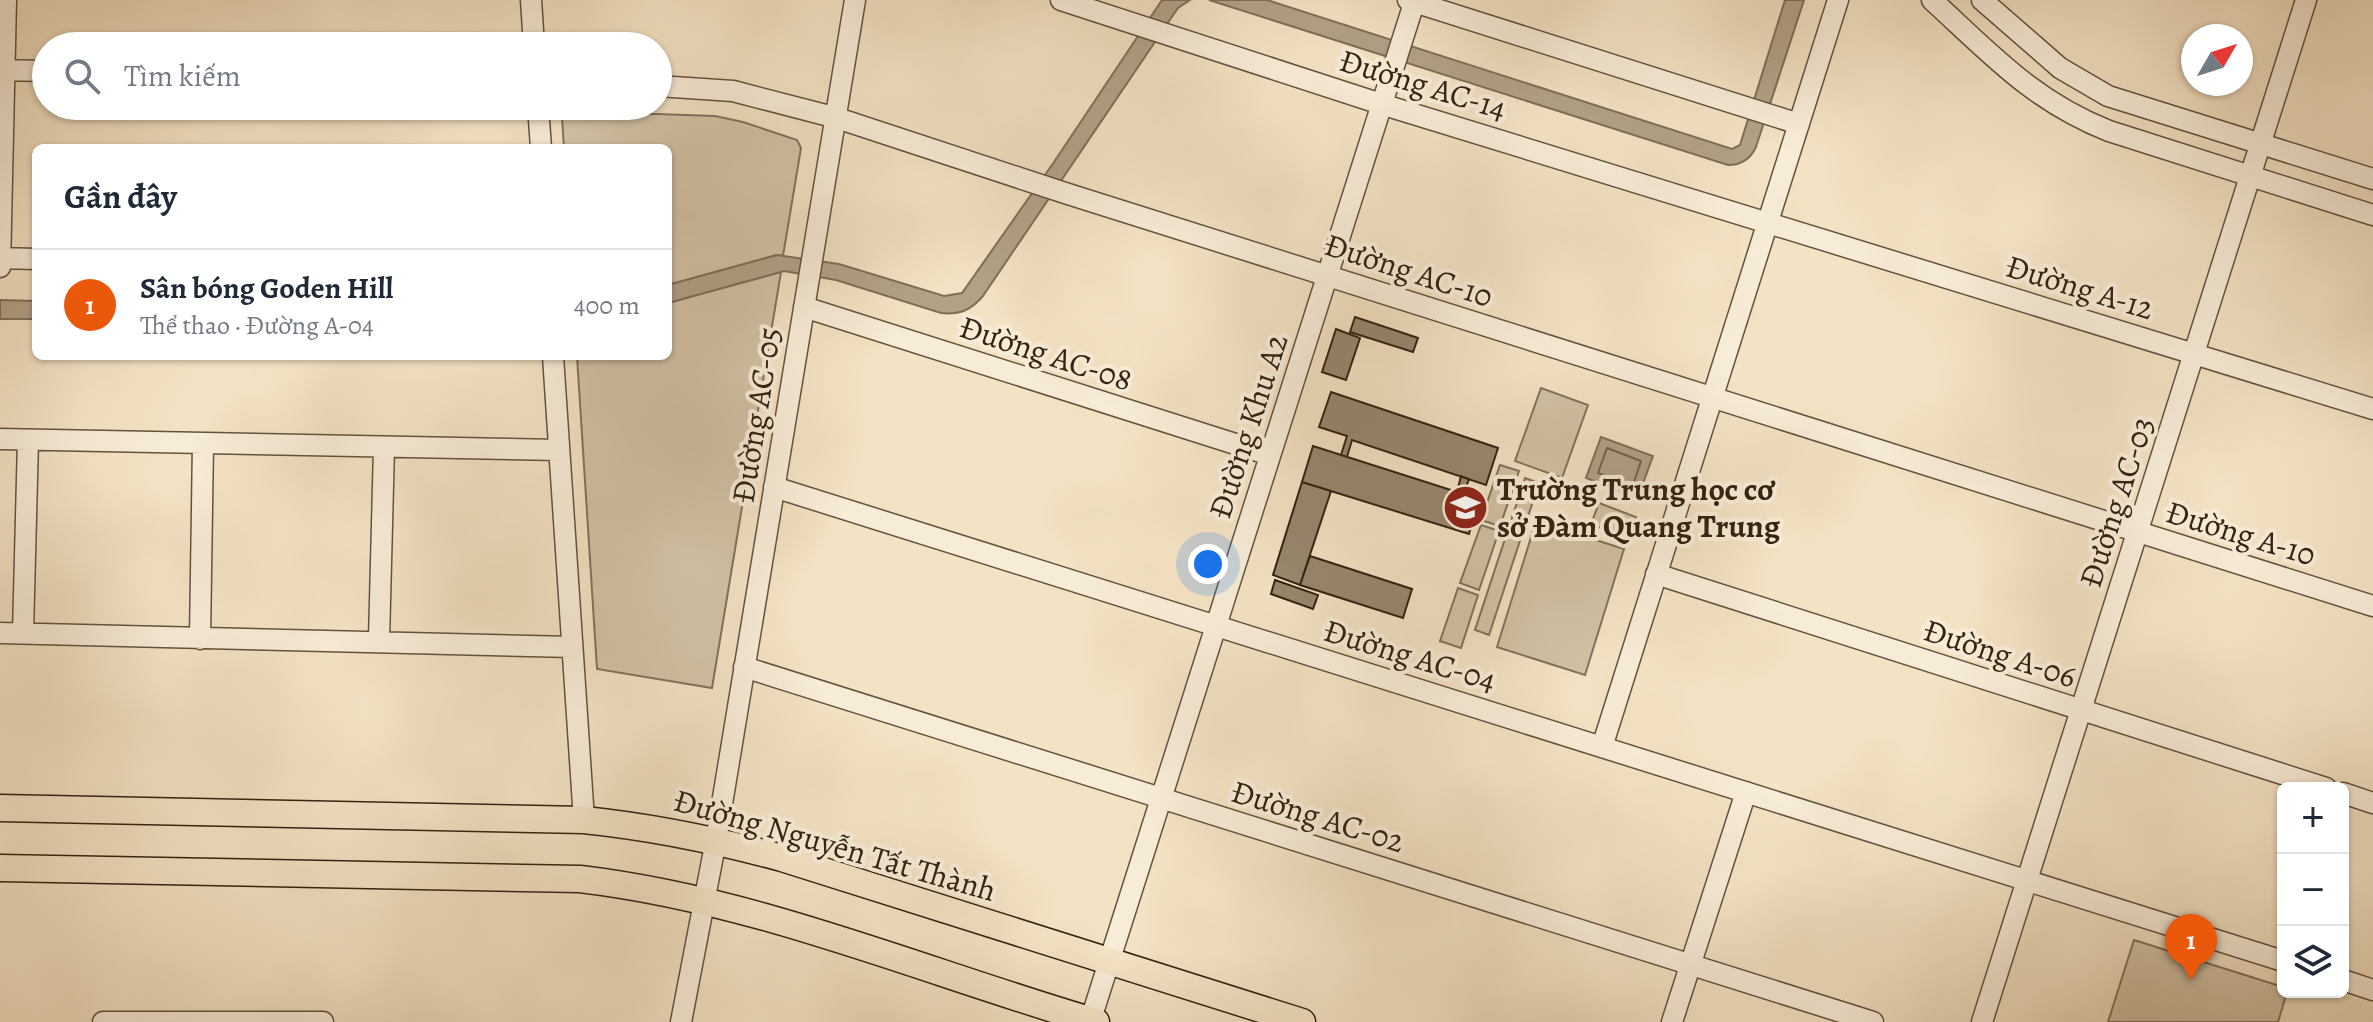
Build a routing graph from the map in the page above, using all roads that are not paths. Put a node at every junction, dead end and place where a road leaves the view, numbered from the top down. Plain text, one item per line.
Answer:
1 (6, 0) edge
2 (531, 0) edge
3 (855, 0) edge
4 (1061, 0) edge
5 (1838, 0) edge
6 (1932, 0) edge
7 (1982, 0) edge
8 (2306, 0) edge
9 (1412, 1) edge
10 (533, 32) edge
11 (2, 70) edge
12 (32, 71) edge
13 (672, 87) edge
14 (1381, 104) junction
15 (837, 118) junction
16 (539, 120) edge
17 (1799, 124) junction
18 (2261, 143) junction
19 (541, 144) edge
20 (2251, 176) junction
21 (2373, 179) edge
22 (2373, 215) edge
23 (1768, 222) junction
24 (0, 258) edge
25 (32, 259) edge
26 (0, 267) edge
27 (1327, 276) junction
28 (806, 298) junction
29 (2194, 353) junction
30 (553, 360) edge
31 (1711, 397) junction
32 (2373, 409) edge
33 (0, 439) edge
34 (28, 440) junction
35 (203, 443) junction
36 (384, 447) junction
37 (559, 450) junction
38 (1270, 455) junction
39 (774, 487) junction
40 (2138, 532) junction
41 (1656, 574) junction
42 (2373, 606) edge
43 (1216, 626) junction
44 (0, 633) edge
45 (23, 633) junction
46 (200, 639) junction
47 (379, 640) junction
48 (572, 647) junction
49 (744, 667) junction
50 (2082, 711) junction
51 (1602, 747) junction
52 (2307, 782) edge
53 (1746, 792) junction
54 (2349, 795) edge
55 (1161, 798) junction
56 (2373, 803) edge
57 (0, 808) edge
58 (584, 820) junction
59 (716, 840) junction
60 (0, 868) edge
61 (2027, 880) junction
62 (705, 899) junction
63 (2277, 959) edge
64 (1110, 962) junction
65 (1690, 965) junction
66 (2349, 982) edge
67 (2373, 990) edge
68 (1092, 1021) edge
69 (103, 1022) edge
70 (313, 1022) edge
71 (323, 1022) edge
72 (681, 1022) edge
73 (1302, 1022) edge
74 (1672, 1022) edge
75 (1873, 1022) edge
76 (1982, 1022) edge

1 - 11 street
2 - 10 street
3 - 15 street, Đường AC-05
4 - 14 street, Đường AC-14
5 - 17 street
6 - 20 street
7 - 18 street
8 - 18 street, Đường AC-03
9 - 14 street, Đường Khu A2
9 - 17 street
11 - 12 street
11 - 24 street
13 - 15 street, Đường AC-10
14 - 23 street, Đường AC-14
14 - 27 street, Đường Khu A2
15 - 27 street, Đường AC-10
15 - 28 street, Đường AC-05
16 - 19 street
17 - 23 street
18 - 20 street, Đường AC-03
18 - 21 street
20 - 22 street
20 - 29 street, Đường AC-03
23 - 29 street, Đường A-12
23 - 31 street
24 - 25 street
24 - 26 street
27 - 31 street, Đường AC-10
27 - 38 street, Đường Khu A2
28 - 38 street, Đường AC-08
28 - 39 street, Đường AC-05
29 - 32 street, Đường A-12
29 - 40 street, Đường AC-03
30 - 37 street
31 - 40 street, Đường AC-10
31 - 41 street
33 - 34 street
34 - 35 street
34 - 45 street
35 - 36 street
35 - 46 street
36 - 37 street
36 - 47 street
37 - 48 street
38 - 43 street, Đường Khu A2
39 - 43 street, Đường AC-04
39 - 49 street, Đường AC-05
40 - 42 street, Đường A-10
40 - 50 street, Đường AC-03
41 - 50 street, Đường A-06
41 - 51 street
43 - 51 street, Đường AC-04
43 - 55 street, Đường Khu A2
44 - 45 street
45 - 46 street
46 - 47 street
47 - 48 street
48 - 58 street
49 - 55 street, Đường AC-02
49 - 59 street, Đường AC-05
50 - 52 street, Đường A-06
50 - 61 street, Đường AC-03
51 - 53 street, Đường AC-04
53 - 61 street, Đường AC-04
53 - 65 street
54 - 56 street
55 - 64 street, Đường Khu A2
55 - 65 street, Đường AC-02
57 - 58 main road, Đường Nguyễn Tất Thành
58 - 59 main road, Đường Nguyễn Tất Thành
59 - 62 street, Đường AC-05
59 - 64 main road, Đường Nguyễn Tất Thành
60 - 62 main road
61 - 63 street, Đường AC-04
61 - 76 street, Đường AC-03
62 - 68 main road
62 - 72 street, Đường AC-05
64 - 68 street, Đường Khu A2
64 - 73 main road, Đường Nguyễn Tất Thành
65 - 74 street
65 - 75 street, Đường AC-02
66 - 67 street
69 - 70 street
70 - 71 street

